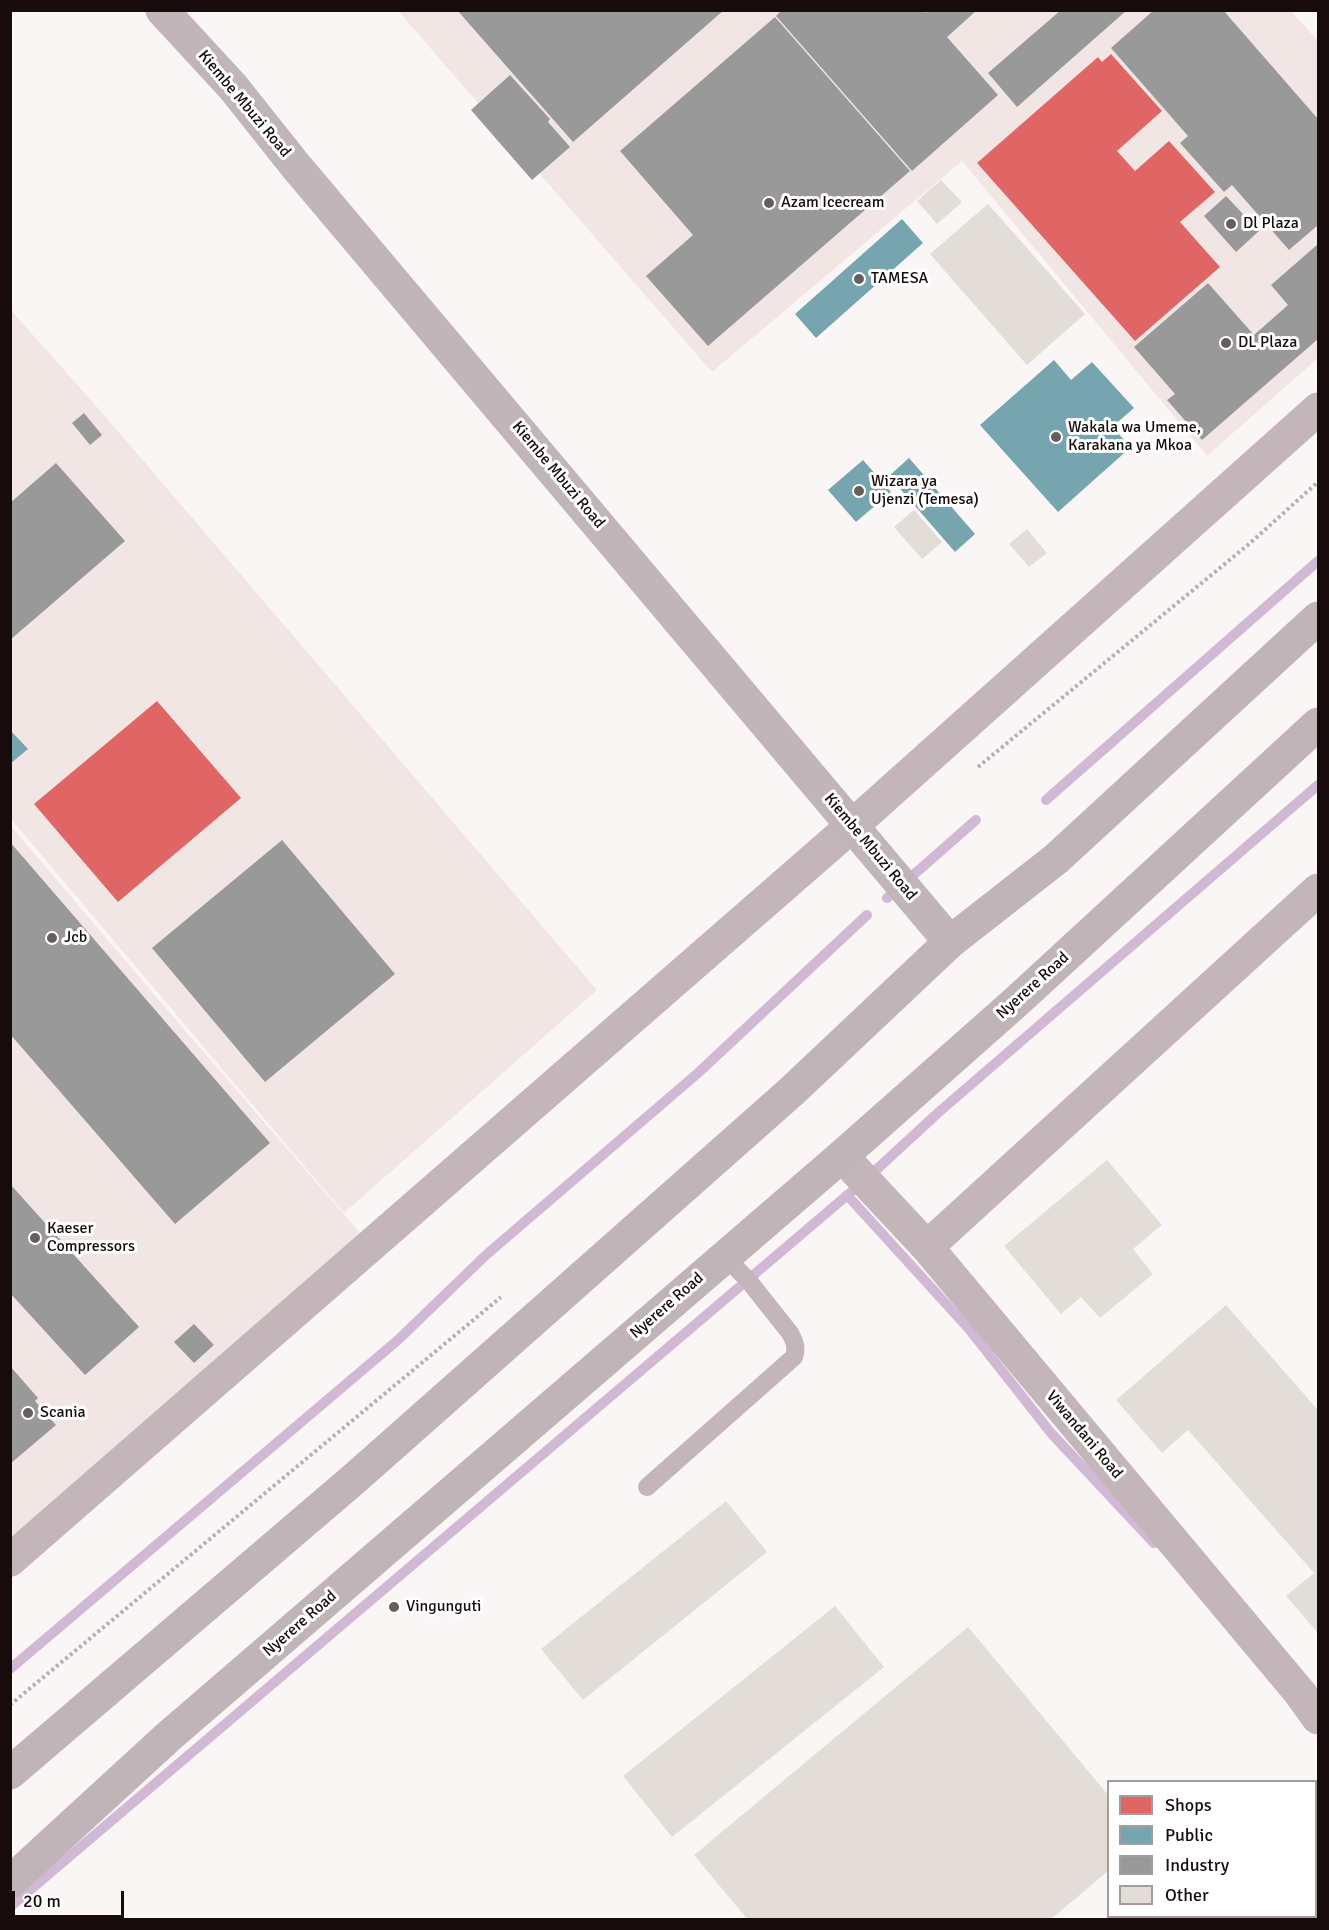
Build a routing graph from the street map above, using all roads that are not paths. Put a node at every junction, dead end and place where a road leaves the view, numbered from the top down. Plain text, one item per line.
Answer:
1 (162, 10) edge
2 (1318, 409) edge
3 (1318, 618) edge
4 (1318, 724) edge
5 (853, 825) junction
6 (1318, 890) edge
7 (950, 942) junction
8 (842, 1156) junction
9 (927, 1247) junction
10 (725, 1257) junction
11 (647, 1487) dead end
12 (10, 1560) edge
13 (1318, 1718) edge
14 (10, 1773) edge
15 (10, 1882) edge

1 - 5 main road, Kiembe Mbuzi Road
2 - 5 street
3 - 7 highway
4 - 8 highway, Nyerere Road
5 - 7 main road, Kiembe Mbuzi Road
5 - 12 street
6 - 9 street
7 - 14 highway
8 - 9 street, Viwandani Road
8 - 10 highway, Nyerere Road
9 - 13 street, Viwandani Road
10 - 11 lane
10 - 15 highway, Nyerere Road

